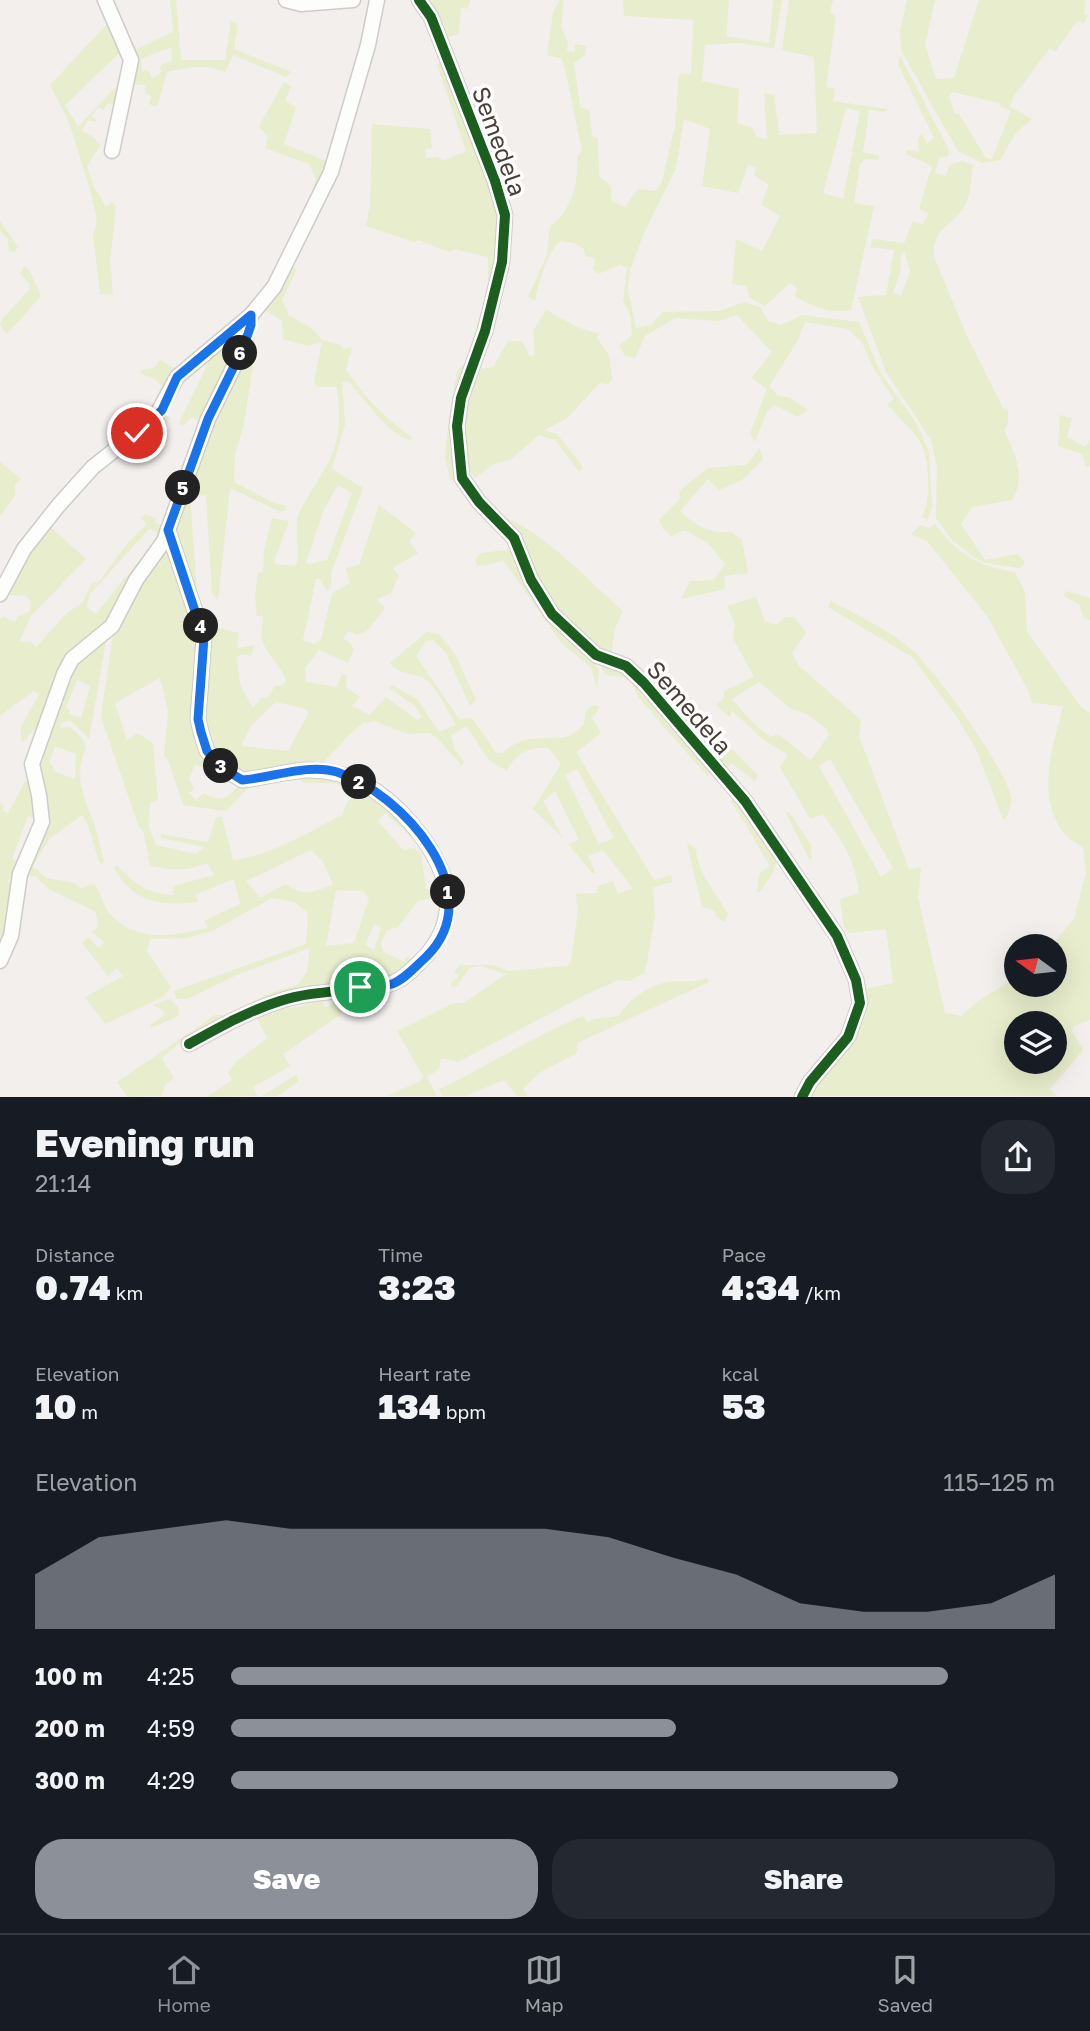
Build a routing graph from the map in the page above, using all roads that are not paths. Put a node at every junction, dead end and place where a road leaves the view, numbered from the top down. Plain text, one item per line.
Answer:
1 (105, 0) edge
2 (286, 0) edge
3 (353, 0) edge
4 (419, 0) edge
5 (374, 1) edge
6 (112, 151) dead end
7 (251, 315) junction
8 (168, 530) junction
9 (0, 594) edge
10 (0, 961) edge
11 (189, 1044) dead end
12 (802, 1097) edge

1 - 6 street
2 - 3 street
4 - 12 street, Semedela
5 - 7 street
7 - 8 street
7 - 9 street
8 - 10 street
8 - 11 street

